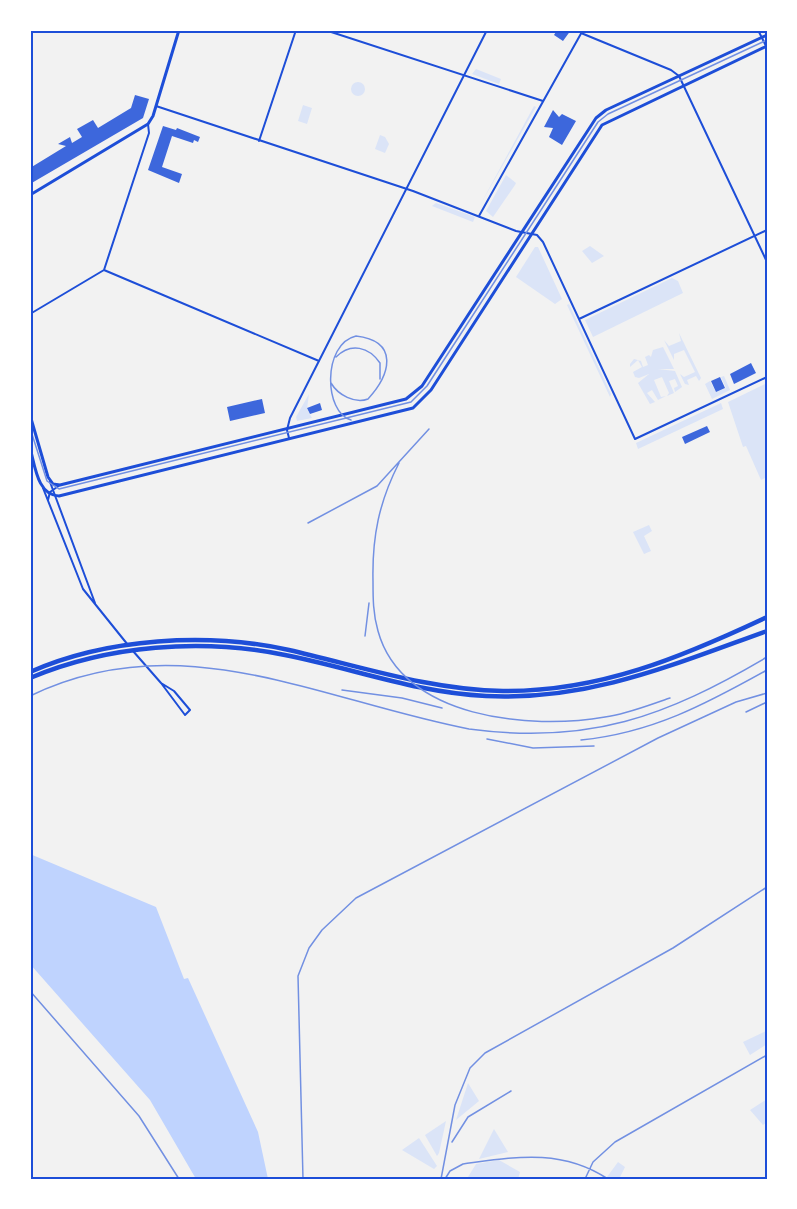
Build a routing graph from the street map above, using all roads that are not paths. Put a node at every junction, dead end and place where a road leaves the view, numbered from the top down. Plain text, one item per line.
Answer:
1 (179, 30) edge
2 (296, 30) edge
3 (325, 30) edge
4 (487, 30) edge
5 (758, 30) edge
6 (582, 32) edge
7 (767, 35) edge
8 (762, 37) junction
9 (767, 47) edge
10 (464, 74) junction
11 (679, 76) junction
12 (683, 85) junction
13 (543, 102) junction
14 (156, 106) junction
15 (148, 124) junction
16 (259, 141) junction
17 (406, 190) junction
18 (30, 195) edge
19 (479, 216) junction
20 (767, 230) edge
21 (522, 232) junction
22 (532, 234) junction
23 (754, 236) junction
24 (767, 262) edge
25 (104, 270) junction
26 (30, 314) edge
27 (579, 319) junction
28 (319, 361) junction
29 (767, 377) edge
30 (30, 415) edge
31 (287, 430) junction
32 (290, 439) junction
33 (30, 448) edge
34 (49, 479) junction
35 (60, 485) junction
36 (43, 488) junction
37 (52, 489) junction
38 (49, 494) junction
39 (54, 496) junction
40 (48, 503) junction
41 (95, 603) junction
42 (767, 617) edge
43 (767, 631) edge
44 (30, 672) edge
45 (30, 678) edge
46 (161, 683) junction

1 - 14 street
2 - 16 street
3 - 10 street
4 - 10 street
5 - 8 street
6 - 11 street
6 - 13 street
7 - 8 street
8 - 9 street
8 - 11 street
9 - 12 street
10 - 13 street
10 - 17 street
11 - 12 street
11 - 21 street
12 - 22 street
12 - 23 street
13 - 19 street
14 - 15 street
14 - 16 street
15 - 18 street
15 - 25 street
16 - 17 street
17 - 19 street
17 - 28 street
19 - 21 street
20 - 23 street
21 - 22 street
21 - 31 street
22 - 27 street
22 - 32 street
23 - 24 street
23 - 27 street
25 - 26 street
25 - 28 street
27 - 29 street
28 - 31 street
30 - 34 street
31 - 32 street
31 - 35 street
32 - 39 street
33 - 36 street
34 - 35 street
34 - 37 street
35 - 37 street
36 - 38 street
36 - 40 street
37 - 38 street
37 - 39 street
38 - 39 street
38 - 40 street
39 - 41 street
40 - 41 street
41 - 46 street
42 - 44 highway
43 - 45 highway
46 - 46 street

